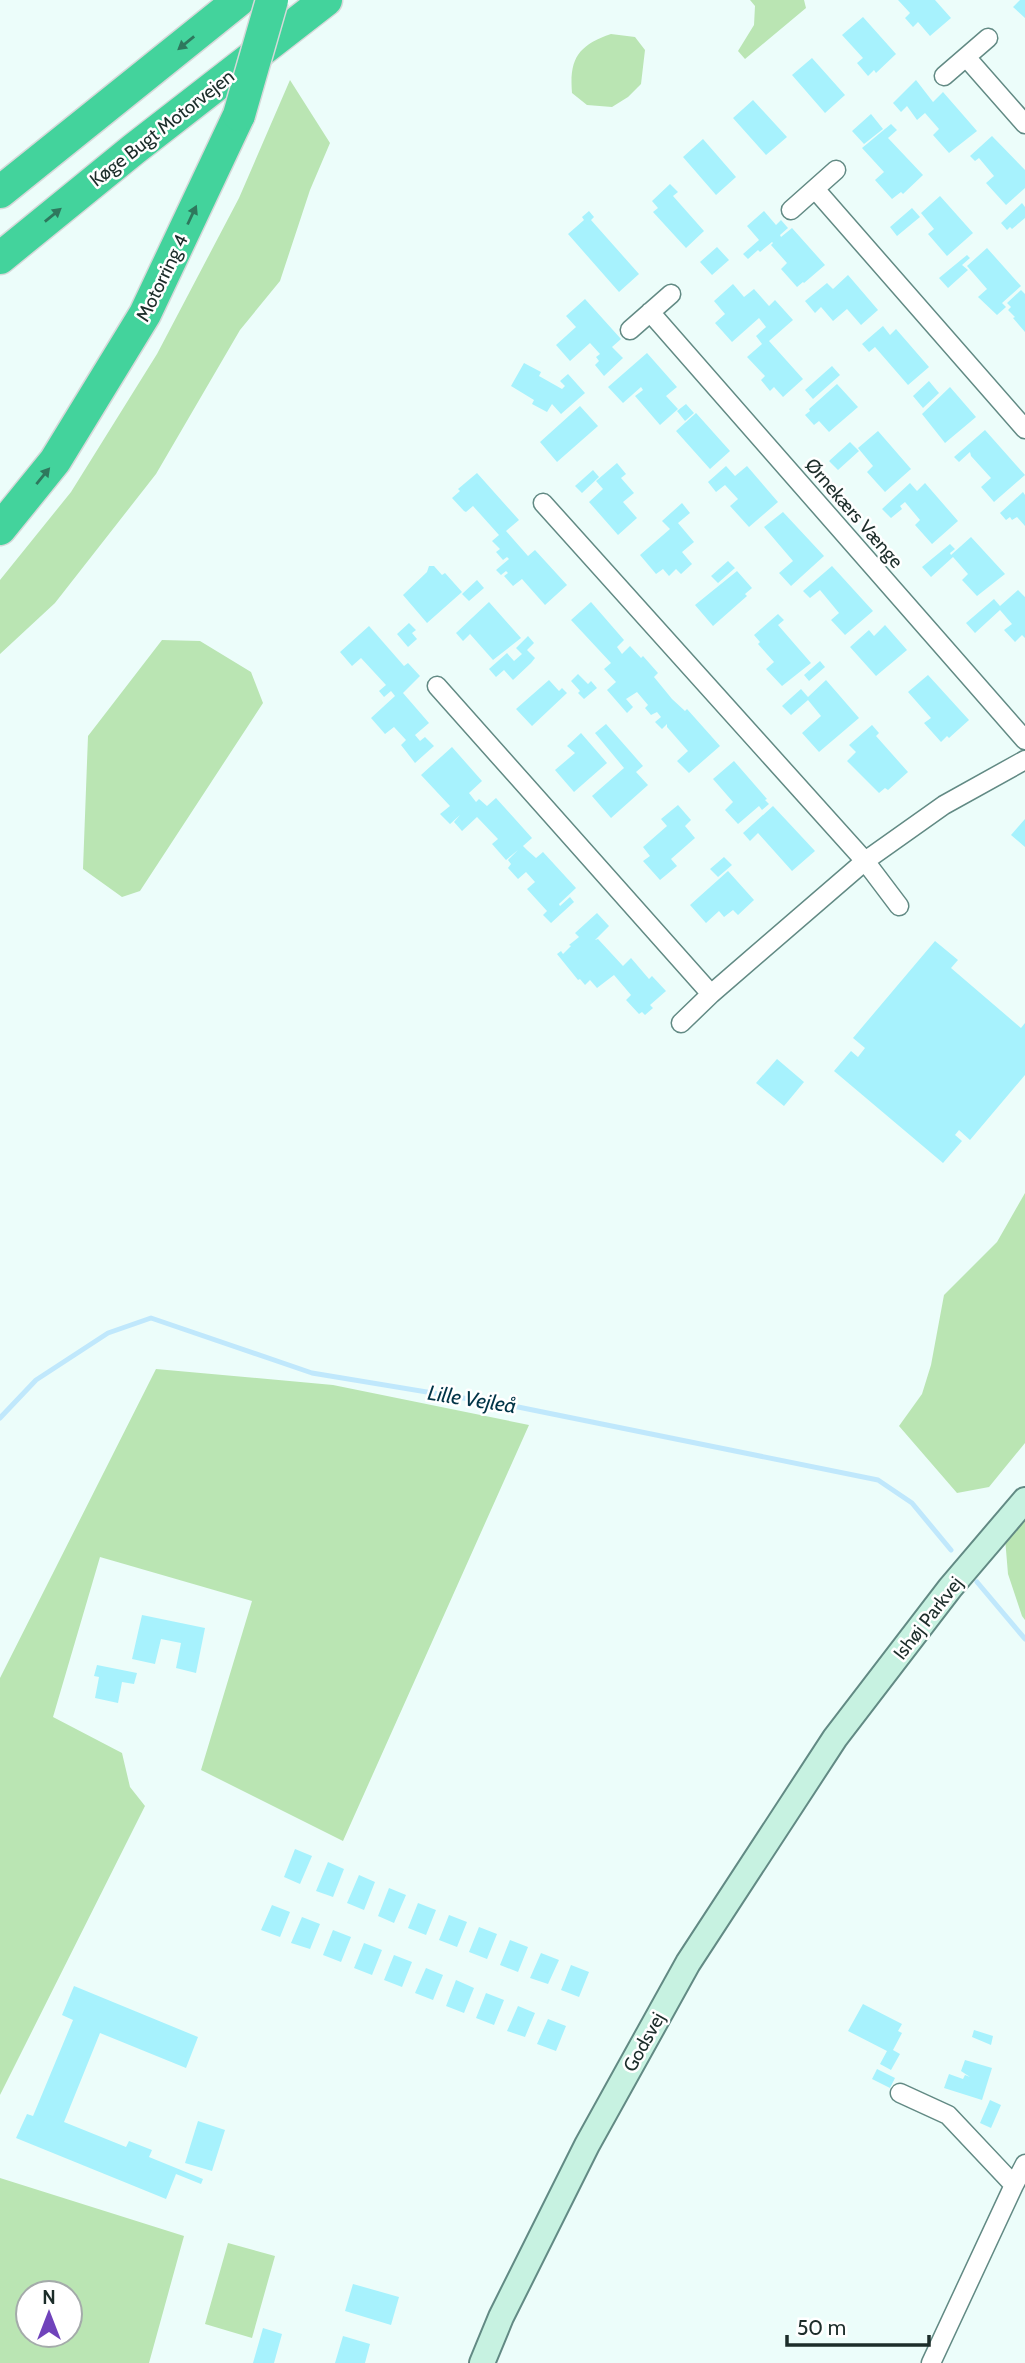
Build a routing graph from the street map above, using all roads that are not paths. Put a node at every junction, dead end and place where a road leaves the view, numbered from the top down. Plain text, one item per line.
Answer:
1 (239, 0) edge
2 (272, 0) edge
3 (326, 0) edge
4 (988, 38) dead end
5 (966, 57) junction
6 (944, 76) dead end
7 (1025, 124) edge
8 (836, 170) dead end
9 (815, 189) junction
10 (0, 192) edge
11 (791, 210) dead end
12 (0, 258) edge
13 (671, 295) dead end
14 (650, 312) junction
15 (630, 330) dead end
16 (1025, 429) edge
17 (543, 503) dead end
18 (0, 529) edge
19 (437, 686) dead end
20 (1025, 740) edge
21 (1025, 760) edge
22 (865, 861) junction
23 (899, 906) dead end
24 (711, 994) junction
25 (681, 1023) dead end
26 (1025, 1500) edge
27 (835, 1738) joint
28 (900, 2093) dead end
29 (1025, 2164) edge
30 (1014, 2185) junction
31 (482, 2363) edge
32 (931, 2363) edge

1 -> 10 highway
18 -> 2 highway, Motorring 4, bridge
12 -> 3 highway, Køge Bugt Motorvejen
4 - 5 street
5 - 6 street
5 - 7 street
8 - 9 street
9 - 11 street
9 - 16 street
13 - 14 street
14 - 15 street
14 - 20 street, Ørnekærs Vænge
17 - 22 street
19 - 24 street
21 - 22 street
22 - 23 street
22 - 24 street
24 - 25 street
26 - 27 street, Ishøj Parkvej
27 - 31 street, Godsvej
28 - 30 street
29 - 30 street
30 - 32 street

